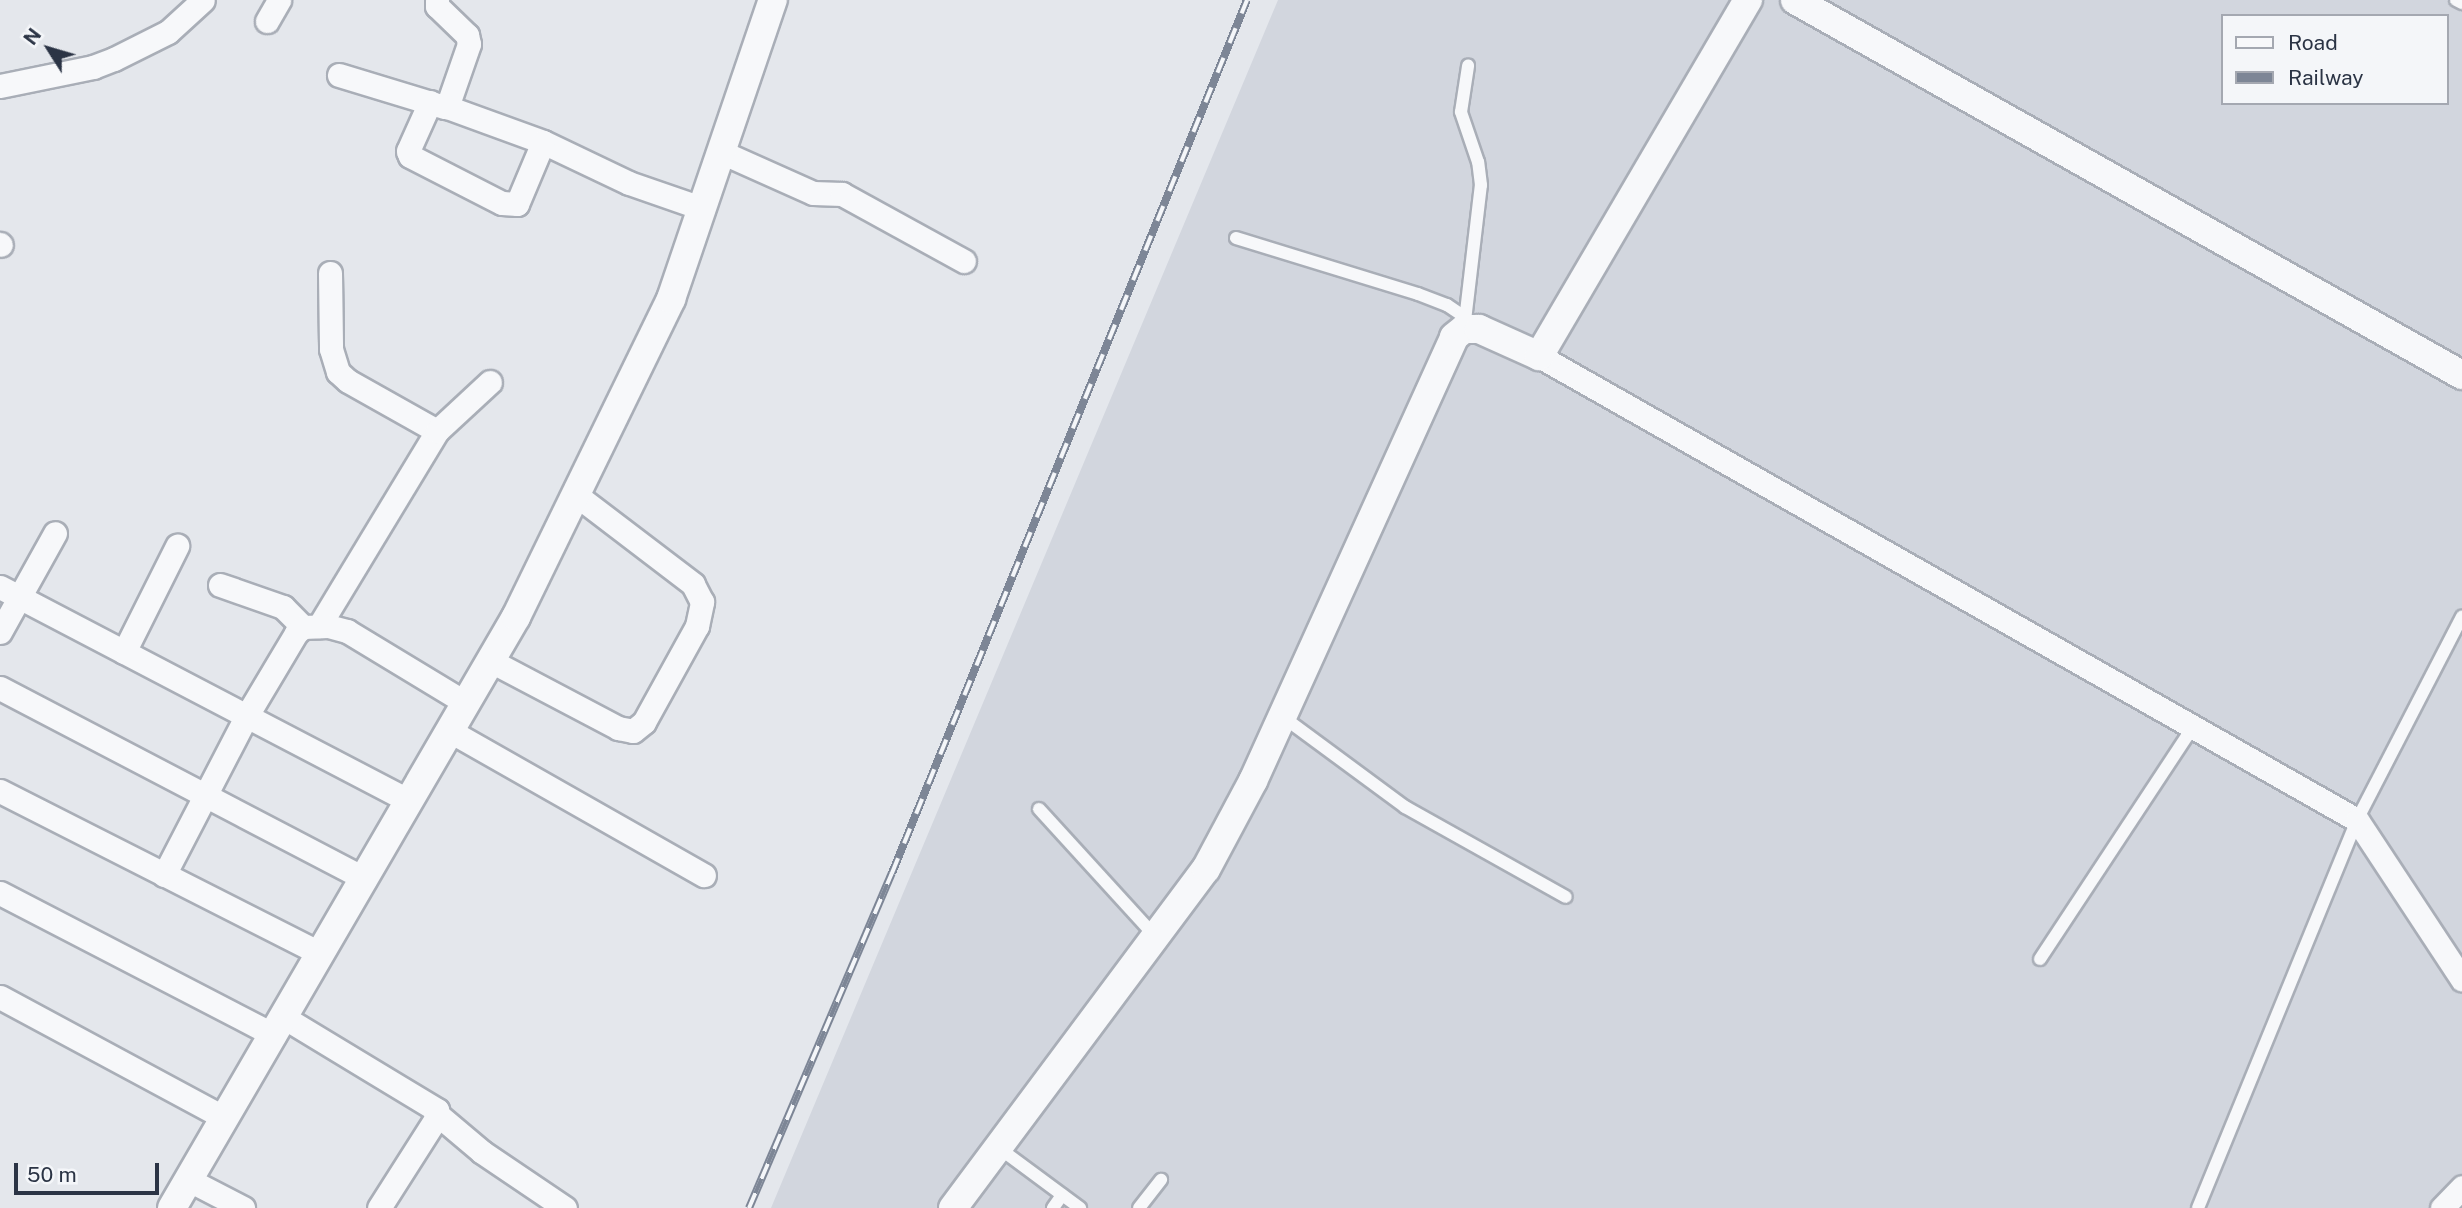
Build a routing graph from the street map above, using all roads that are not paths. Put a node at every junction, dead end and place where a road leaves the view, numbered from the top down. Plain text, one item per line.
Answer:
1 (203, 0) edge
2 (279, 0) edge
3 (436, 0) edge
4 (774, 0) edge
5 (1748, 0) edge
6 (1795, 0) edge
7 (2456, 0) edge
8 (2462, 3) edge
9 (267, 21) dead end
10 (1468, 66) dead end
11 (339, 75) dead end
12 (0, 86) edge
13 (438, 105) junction
14 (543, 142) junction
15 (719, 151) junction
16 (701, 208) junction
17 (1236, 238) dead end
18 (964, 261) dead end
19 (330, 273) dead end
20 (1465, 323) junction
21 (1539, 356) junction
22 (2462, 375) edge
23 (490, 382) dead end
24 (437, 431) junction
25 (576, 495) junction
26 (55, 533) dead end
27 (177, 546) dead end
28 (220, 585) dead end
29 (10, 592) edge
30 (2462, 617) edge
31 (311, 626) junction
32 (0, 632) edge
33 (124, 652) junction
34 (491, 661) junction
35 (0, 688) edge
36 (466, 703) junction
37 (1282, 716) junction
38 (246, 717) junction
39 (2193, 727) junction
40 (450, 731) junction
41 (0, 791) edge
42 (207, 794) junction
43 (409, 801) junction
44 (1039, 809) dead end
45 (2357, 820) junction
46 (164, 875) junction
47 (704, 875) dead end
48 (365, 879) junction
49 (0, 893) edge
50 (1566, 897) dead end
51 (1156, 938) junction
52 (321, 954) junction
53 (2040, 958) dead end
54 (2462, 979) edge
55 (0, 997) edge
56 (280, 1026) junction
57 (437, 1114) junction
58 (225, 1118) junction
59 (999, 1148) junction
60 (188, 1180) junction
61 (1161, 1180) dead end
62 (2462, 1188) edge
63 (1062, 1195) junction
64 (172, 1208) edge
65 (243, 1208) edge
66 (379, 1208) edge
67 (565, 1208) edge
68 (953, 1208) edge
69 (1053, 1208) edge
70 (1080, 1208) edge
71 (1139, 1208) edge
72 (2198, 1208) edge
73 (2442, 1208) edge

1 - 12 street
2 - 9 street
3 - 13 street
4 - 15 street
5 - 21 street
6 - 22 street
7 - 8 lane
10 - 20 lane
11 - 13 street
13 - 14 street
13 - 14 street
14 - 16 street
15 - 16 street
15 - 18 street
16 - 25 street
17 - 20 lane
19 - 24 street
20 - 21 street
20 - 37 street
21 - 39 street
23 - 24 street
24 - 31 street
25 - 34 street
25 - 34 street
26 - 29 street
27 - 33 street
28 - 31 street
29 - 32 street
29 - 33 street
30 - 45 lane
31 - 36 street
31 - 38 street
33 - 38 street
34 - 36 street
35 - 42 street
36 - 40 street
37 - 50 lane
37 - 51 street
38 - 42 street
38 - 43 street
39 - 45 street
39 - 53 lane
40 - 43 street
40 - 47 street
41 - 46 street
42 - 46 street
42 - 48 street
43 - 48 street
44 - 51 lane
45 - 54 street
45 - 72 lane
46 - 52 street
48 - 52 street
49 - 56 street
51 - 59 street
52 - 56 street
55 - 58 street
56 - 57 street
56 - 58 street
57 - 66 street
57 - 67 street
58 - 60 street
59 - 63 lane
59 - 68 street
60 - 64 street
60 - 65 street
61 - 71 lane
62 - 73 street
63 - 69 lane
63 - 70 lane

